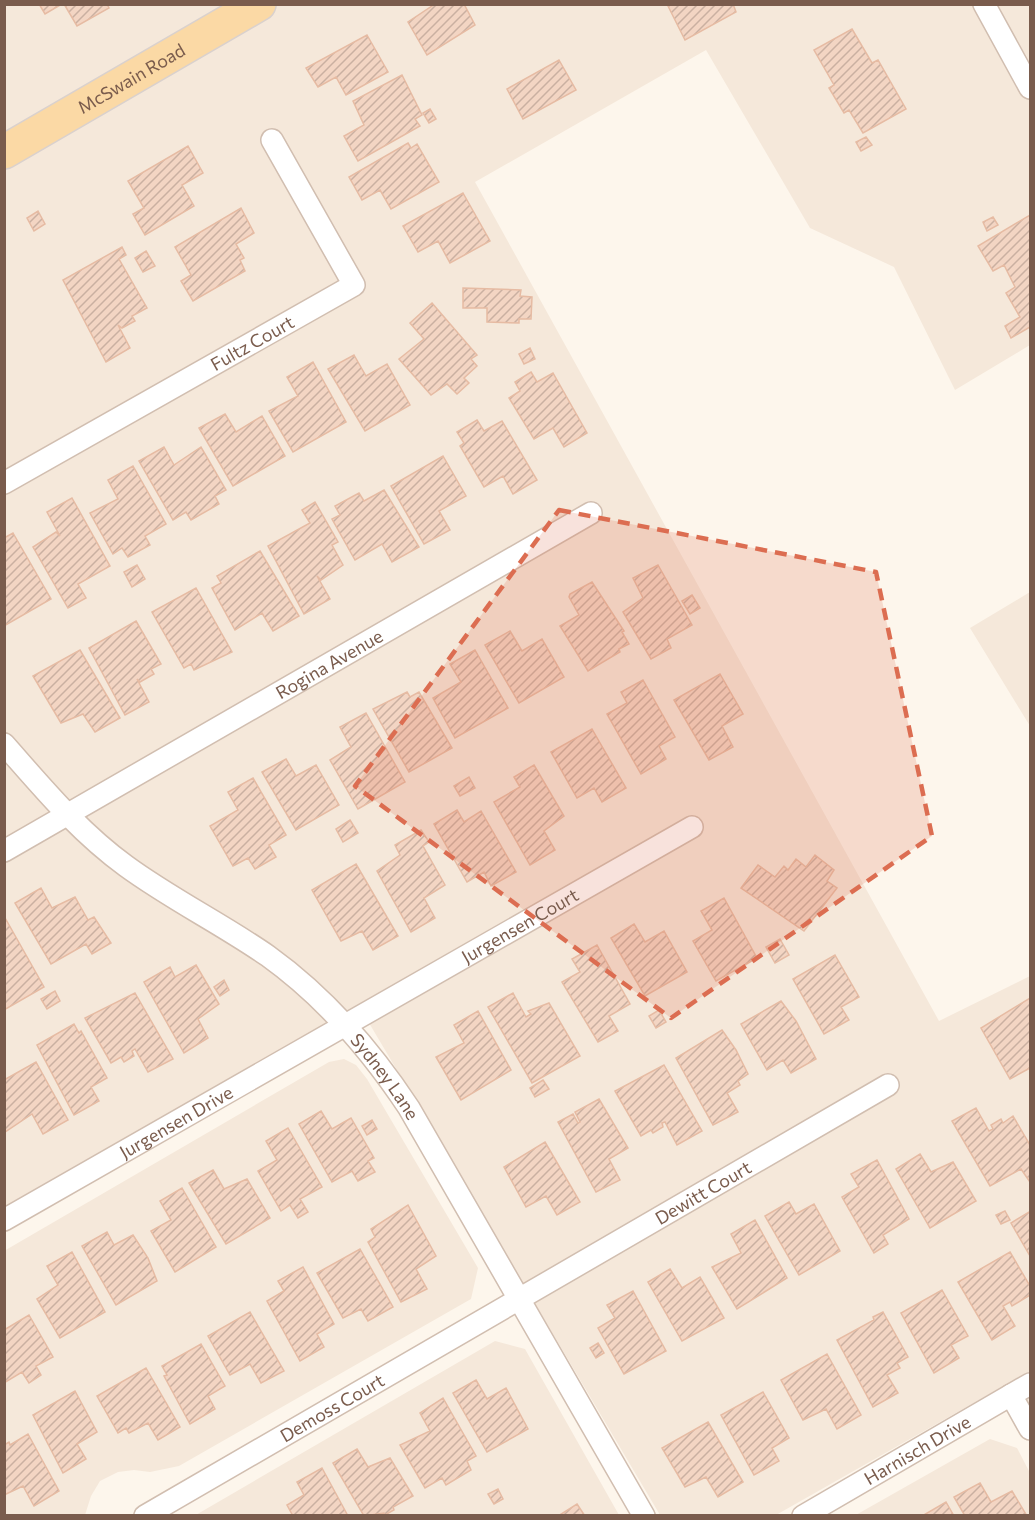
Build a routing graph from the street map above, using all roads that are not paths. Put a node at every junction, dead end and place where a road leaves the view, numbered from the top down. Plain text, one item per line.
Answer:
1 (259, 4) edge
2 (984, 4) edge
3 (1030, 88) edge
4 (272, 140) dead end
5 (4, 152) edge
6 (4, 483) edge
7 (591, 513) dead end
8 (4, 744) edge
9 (67, 816) junction
10 (692, 827) dead end
11 (4, 851) edge
12 (348, 1026) junction
13 (888, 1085) dead end
14 (4, 1220) edge
15 (519, 1299) junction
16 (1030, 1384) edge
17 (1011, 1395) junction
18 (1030, 1429) edge
19 (145, 1515) edge
20 (644, 1515) edge
21 (803, 1515) edge

1 - 5 main road, McSwain Road
2 - 3 street
4 - 6 street, Fultz Court
7 - 9 street, Rogina Avenue
8 - 9 street, Sydney Lane
9 - 11 street, Rogina Avenue
9 - 12 street, Sydney Lane
10 - 12 street, Jurgensen Court
12 - 14 street, Jurgensen Drive
12 - 15 street, Sydney Lane
13 - 15 street, Dewitt Court
15 - 19 street, Demoss Court
15 - 20 street, Sydney Lane
16 - 17 street, Harnisch Drive
17 - 18 street
17 - 21 street, Harnisch Drive

